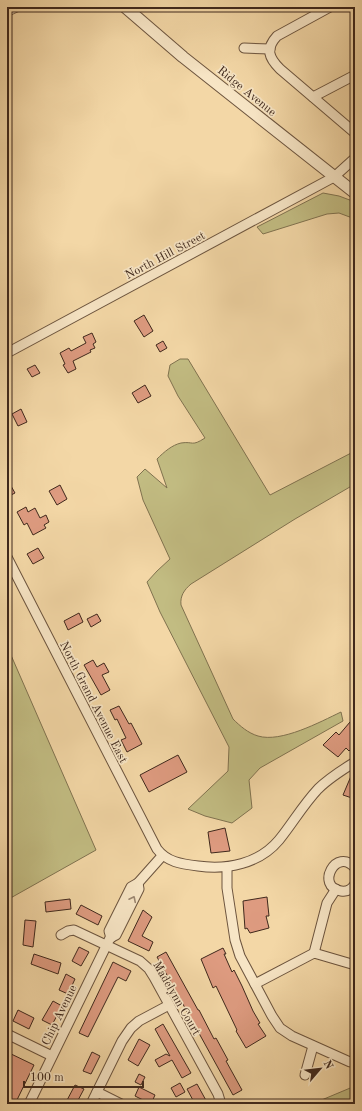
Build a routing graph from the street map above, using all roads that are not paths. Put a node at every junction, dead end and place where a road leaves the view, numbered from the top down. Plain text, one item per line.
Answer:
1 (22, 7) edge
2 (125, 7) edge
3 (330, 7) edge
4 (7, 14) edge
5 (244, 48) dead end
6 (270, 49) junction
7 (355, 75) edge
8 (313, 97) junction
9 (355, 133) edge
10 (355, 158) edge
11 (334, 177) junction
12 (355, 193) edge
13 (7, 353) edge
14 (7, 557) edge
15 (355, 762) edge
16 (162, 856) junction
17 (227, 867) junction
18 (355, 868) edge
19 (355, 884) edge
20 (336, 889) junction
21 (61, 935) dead end
22 (109, 941) junction
23 (314, 953) junction
24 (355, 965) edge
25 (255, 984) junction
26 (169, 1005) junction
27 (7, 1034) edge
28 (313, 1046) junction
29 (52, 1056) junction
30 (355, 1061) edge
31 (304, 1075) dead end
32 (97, 1092) junction
33 (29, 1104) edge
34 (91, 1104) edge
35 (120, 1104) edge
36 (222, 1104) edge

1 - 4 lane
2 - 11 street, Ridge Avenue
3 - 6 street
5 - 6 street
6 - 8 street
7 - 8 street
8 - 9 street
10 - 11 street, North Hill Street
11 - 12 street, Ridge Avenue
11 - 13 street, North Hill Street
14 - 16 street, North Grand Avenue East
15 - 17 street
16 - 17 street
16 - 22 street, Chip Avenue
17 - 25 street
18 - 20 street
19 - 20 street
20 - 23 street
21 - 22 street, Madelynn Court
22 - 26 street, Madelynn Court
22 - 29 street, Chip Avenue
23 - 24 street
23 - 25 street
25 - 28 street
26 - 32 street
26 - 36 street, Madelynn Court
27 - 29 street
28 - 30 street
28 - 31 street
29 - 33 street, Chip Avenue
32 - 34 street
32 - 35 street

